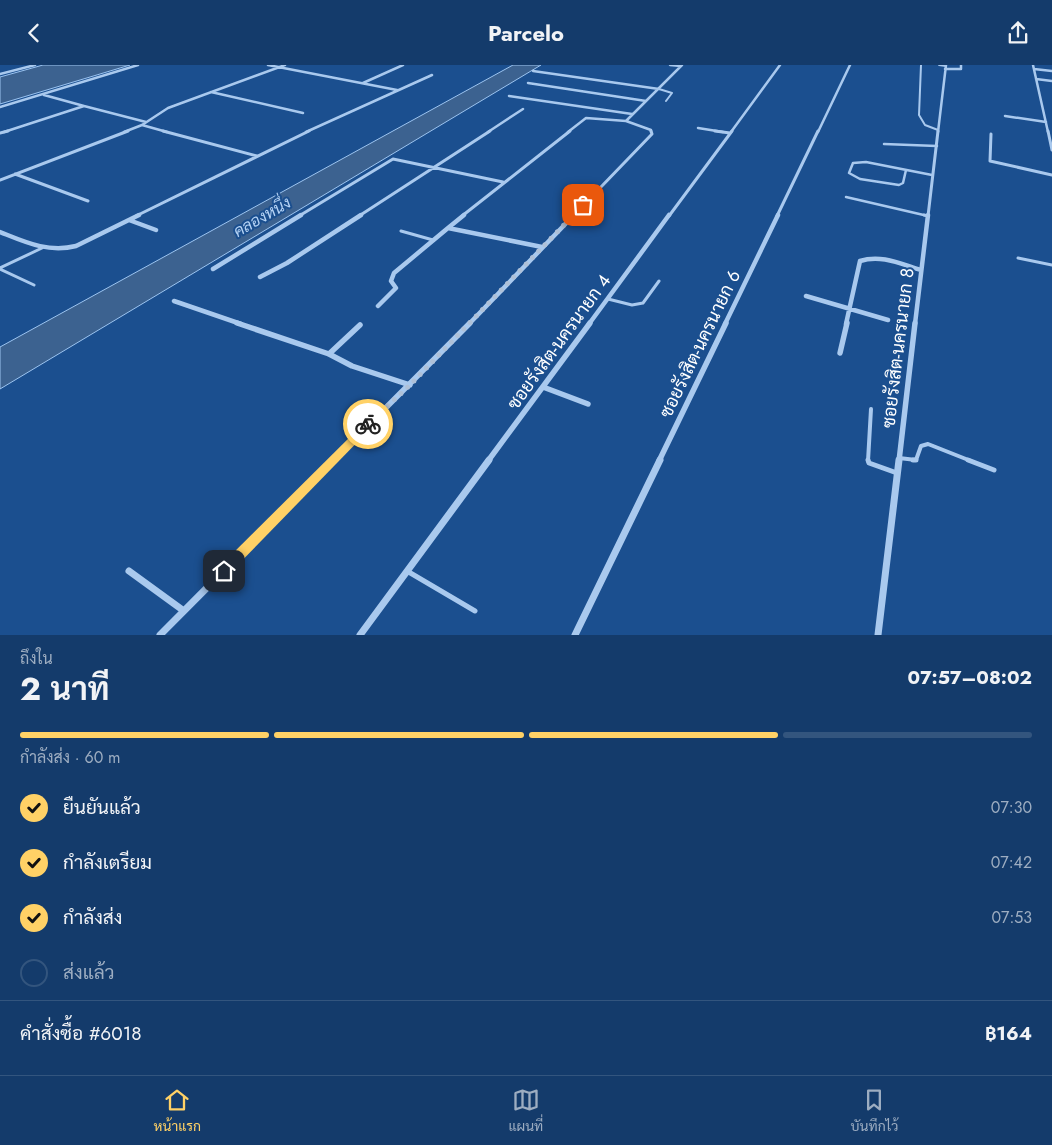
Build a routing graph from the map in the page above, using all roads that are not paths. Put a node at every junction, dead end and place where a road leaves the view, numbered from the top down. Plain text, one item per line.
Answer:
1 (35, 65) edge
2 (138, 65) edge
3 (268, 65) edge
4 (285, 65) edge
5 (403, 65) edge
6 (670, 65) edge
7 (780, 65) edge
8 (850, 65) edge
9 (921, 65) edge
10 (939, 65) edge
11 (961, 65) edge
12 (682, 66) edge
13 (279, 67) junction
14 (946, 67) edge
15 (1033, 67) edge
16 (533, 71) dead end
17 (1052, 71) edge
18 (0, 74) edge
19 (432, 75) dead end
20 (1036, 79) junction
21 (1052, 81) edge
22 (363, 83) junction
23 (528, 83) dead end
24 (658, 89) junction
25 (398, 90) junction
26 (211, 92) junction
27 (42, 94) junction
28 (509, 96) dead end
29 (646, 101) junction
30 (666, 101) dead end
31 (84, 106) junction
32 (0, 107) edge
33 (524, 109) dead end
34 (596, 109) junction
35 (303, 113) dead end
36 (632, 114) junction
37 (1005, 115) dead end
38 (586, 118) junction
39 (626, 121) junction
40 (146, 122) junction
41 (1046, 122) junction
42 (142, 125) junction
43 (698, 127) dead end
44 (938, 130) junction
45 (0, 133) edge
46 (730, 133) junction
47 (991, 134) dead end
48 (884, 144) dead end
49 (936, 146) junction
50 (1052, 150) edge
51 (258, 156) junction
52 (435, 167) junction
53 (906, 170) junction
54 (14, 174) junction
55 (932, 175) junction
56 (1052, 175) edge
57 (0, 180) edge
58 (503, 182) junction
59 (846, 197) dead end
60 (88, 201) dead end
61 (928, 216) junction
62 (129, 220) junction
63 (448, 228) junction
64 (156, 230) dead end
65 (401, 231) dead end
66 (0, 232) edge
67 (433, 240) junction
68 (542, 247) junction
69 (42, 248) junction
70 (1018, 258) dead end
71 (1052, 265) edge
72 (0, 269) edge
73 (213, 269) dead end
74 (921, 270) junction
75 (260, 277) dead end
76 (659, 281) dead end
77 (34, 285) dead end
78 (806, 296) dead end
79 (608, 299) junction
80 (174, 301) dead end
81 (378, 306) dead end
82 (849, 310) junction
83 (888, 320) dead end
84 (360, 325) dead end
85 (840, 353) dead end
86 (329, 354) junction
87 (410, 385) junction
88 (543, 387) junction
89 (588, 404) dead end
90 (870, 409) dead end
91 (899, 458) junction
92 (994, 470) dead end
93 (897, 473) junction
94 (129, 571) dead end
95 (407, 571) junction
96 (184, 611) junction
97 (475, 611) dead end
98 (160, 635) edge
99 (360, 635) edge
100 (575, 635) edge
101 (878, 635) edge

1 - 18 street
2 - 27 street
3 - 13 street
4 - 13 street
5 - 22 street
6 - 12 street
7 - 46 street, ซอยรังสิต-นครนายก 4
8 - 100 street, ซอยรังสิต-นครนายก 6
9 - 44 lane
10 - 14 lane
11 - 14 street
12 - 24 street
13 - 22 street
13 - 26 street
14 - 44 street, ซอยรังสิต-นครนายก 8
15 - 17 street
15 - 20 street
16 - 24 street
19 - 25 street
20 - 21 street
20 - 41 street
22 - 25 street
23 - 29 street
24 - 29 street
24 - 30 lane
25 - 51 street
26 - 35 street
26 - 40 street
27 - 31 street
27 - 32 street
28 - 34 street
29 - 36 street
31 - 40 street
31 - 45 street
33 - 52 street
34 - 36 street
34 - 38 street
36 - 39 street
37 - 41 street
38 - 39 street
38 - 58 street
39 - 68 street
40 - 42 street
41 - 50 street
42 - 51 street
42 - 54 street
43 - 46 street
44 - 49 street, ซอยรังสิต-นครนายก 8
46 - 79 street, ซอยรังสิต-นครนายก 4
47 - 56 street
48 - 49 lane
49 - 55 street, ซอยรังสิต-นครนายก 8
51 - 62 street
52 - 58 street
52 - 73 street
52 - 75 street
53 - 53 lane
53 - 55 lane
54 - 57 street
54 - 60 street
55 - 61 street, ซอยรังสิต-นครนายก 8
58 - 63 street
59 - 61 lane
61 - 74 street, ซอยรังสิต-นครนายก 8
62 - 64 street
62 - 69 street
63 - 67 street
63 - 68 street
65 - 67 lane
66 - 69 street
67 - 81 street
68 - 87 street
69 - 72 lane
70 - 71 lane
72 - 77 lane
74 - 82 street
74 - 91 street, ซอยรังสิต-นครนายก 8
76 - 79 lane
78 - 82 street
79 - 88 street, ซอยรังสิต-นครนายก 4
80 - 86 street
82 - 83 street
82 - 85 street
84 - 86 street
86 - 87 street
87 - 96 street
88 - 89 street
88 - 95 street, ซอยรังสิต-นครนายก 4
90 - 93 lane
91 - 92 lane
91 - 93 street, ซอยรังสิต-นครนายก 8
93 - 101 street, ซอยรังสิต-นครนายก 8
94 - 96 street
95 - 97 lane
95 - 99 street, ซอยรังสิต-นครนายก 4
96 - 98 street

